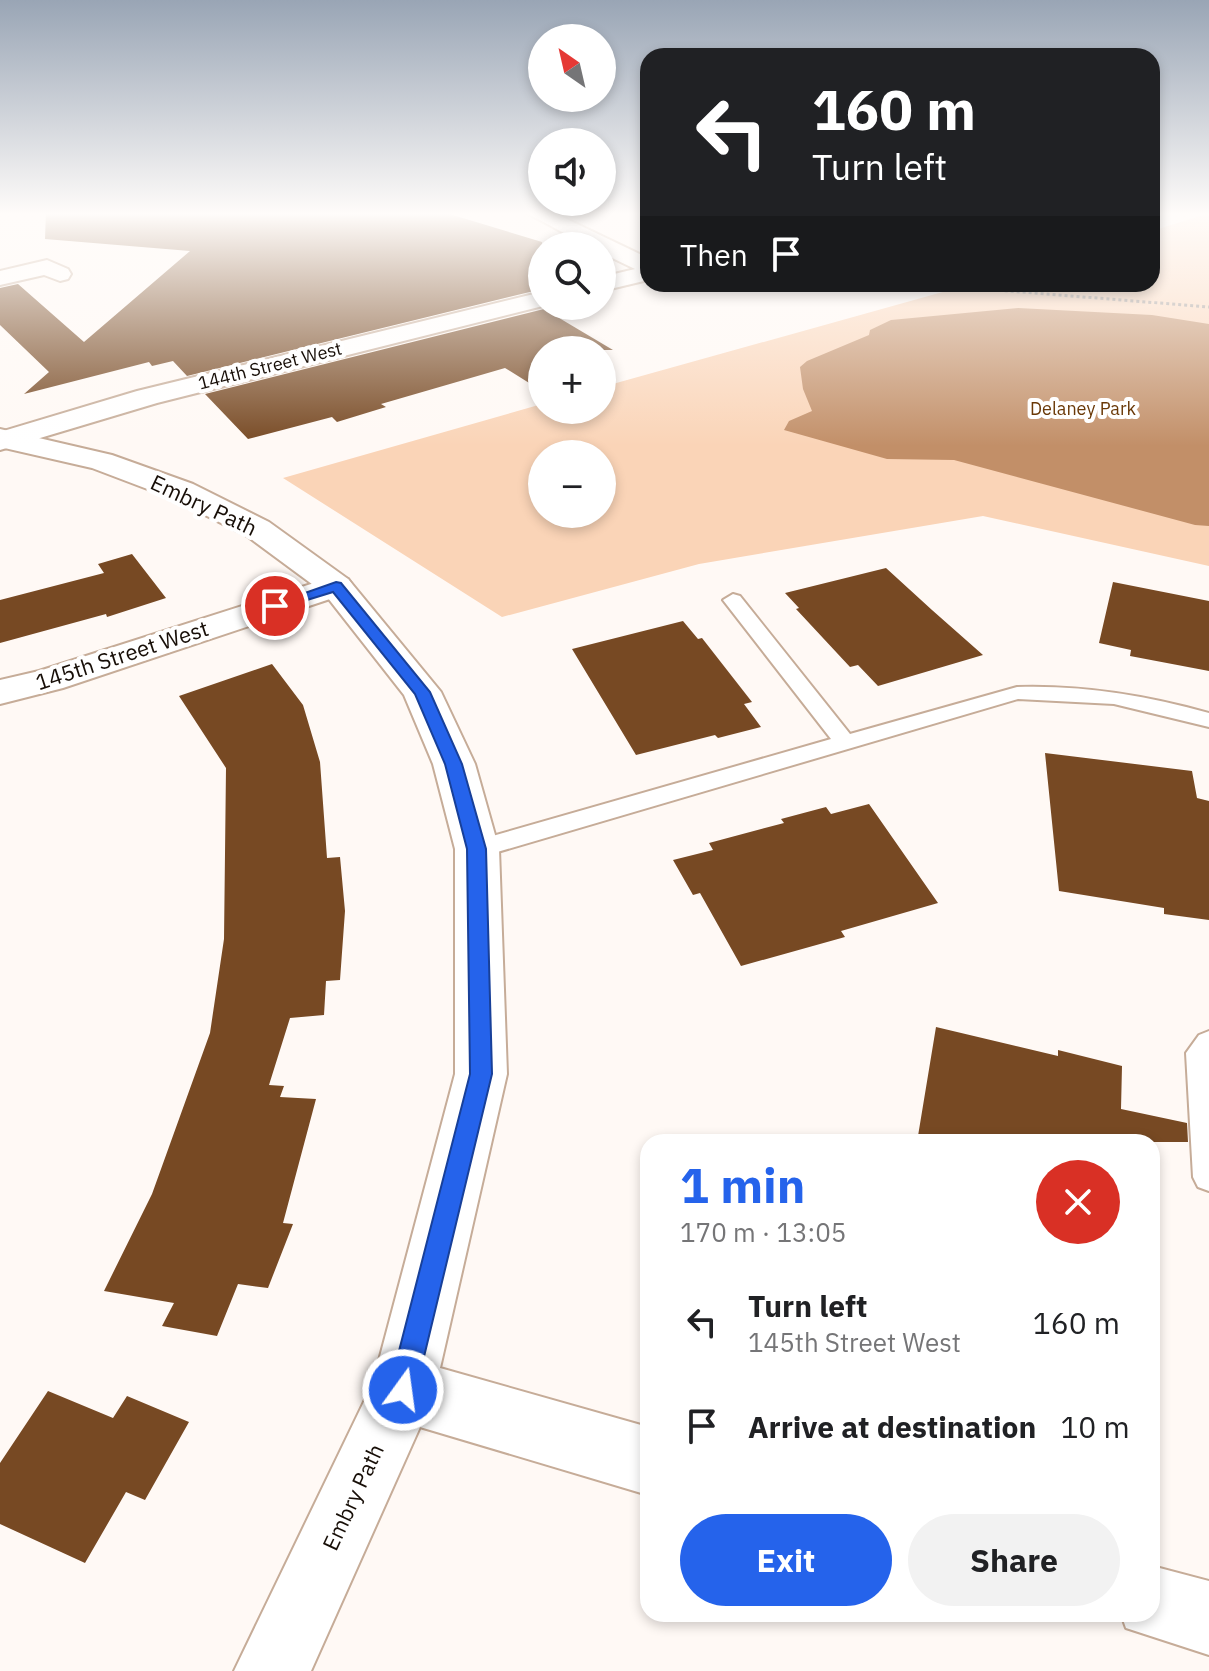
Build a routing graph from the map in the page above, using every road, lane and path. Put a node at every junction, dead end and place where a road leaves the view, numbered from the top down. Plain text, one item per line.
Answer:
1 (1021, 292) edge
2 (528, 302) edge
3 (1209, 307) edge
4 (2, 439) edge
5 (336, 586) junction
6 (733, 600) dead end
7 (0, 692) edge
8 (1209, 720) edge
9 (846, 743) junction
10 (477, 849) junction
11 (1209, 1043) edge
12 (1209, 1177) edge
13 (403, 1390) junction
14 (640, 1459) edge
15 (1160, 1604) edge
16 (1209, 1618) edge
17 (272, 1671) edge

1 - 3 path
2 - 4 street, 144th Street West
4 - 5 street, Embry Path
5 - 7 street, 145th Street West
5 - 10 street, Embry Path
6 - 9 lane
8 - 9 lane
9 - 10 lane
10 - 13 street, Embry Path
11 - 12 lane
13 - 14 street
13 - 17 street, Embry Path
15 - 16 street

